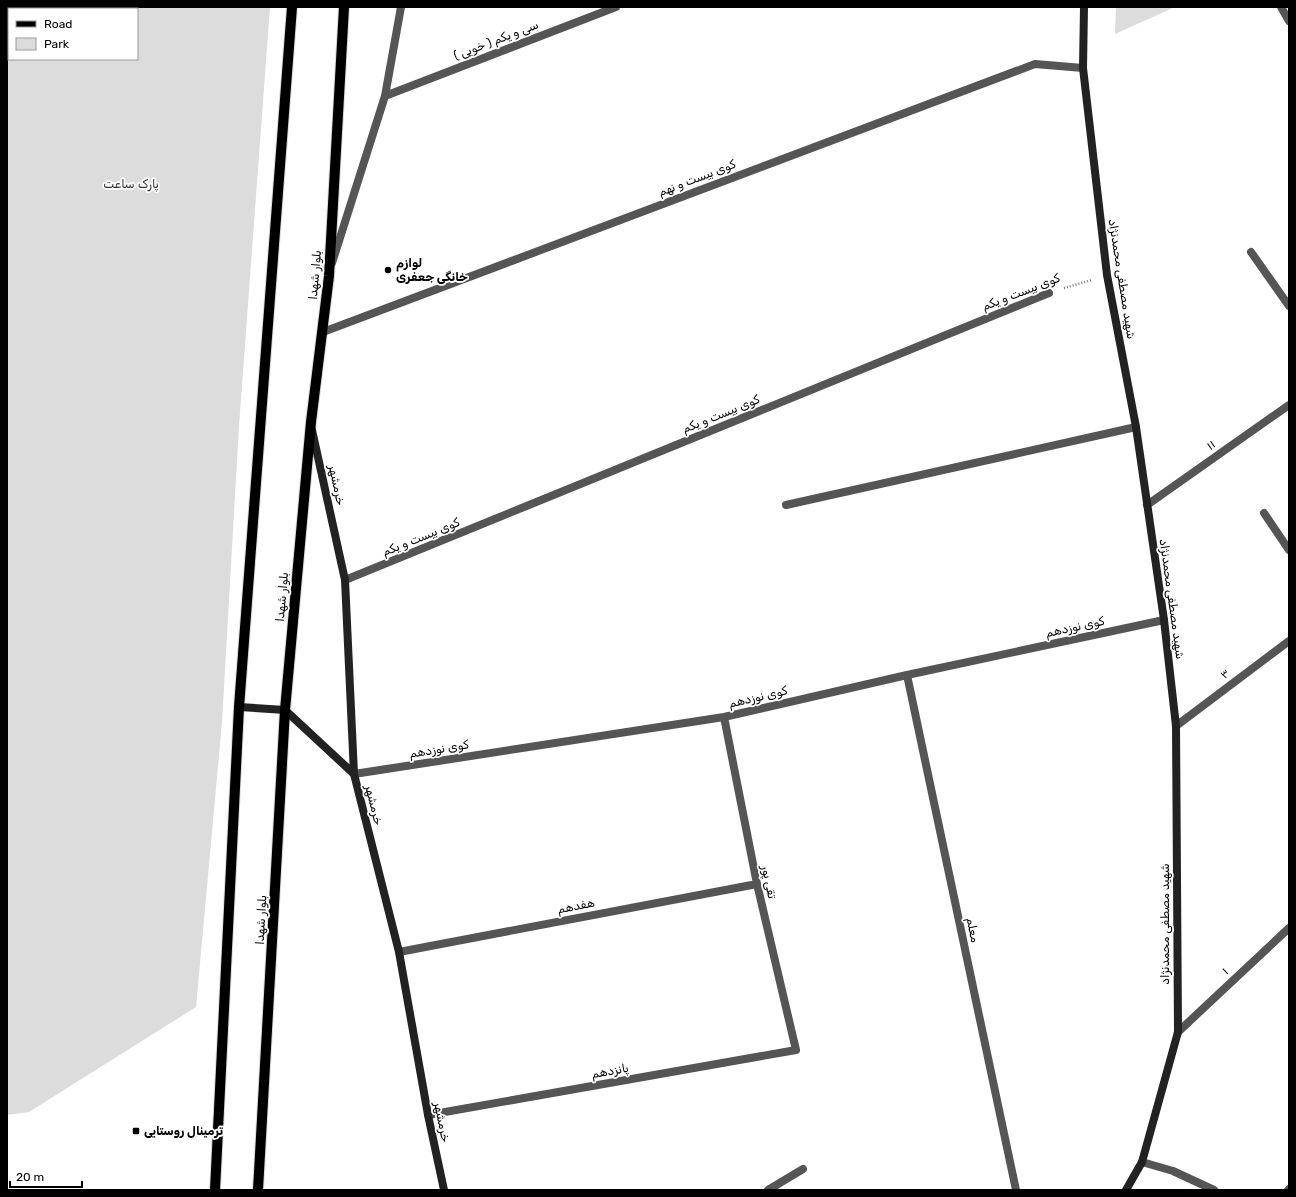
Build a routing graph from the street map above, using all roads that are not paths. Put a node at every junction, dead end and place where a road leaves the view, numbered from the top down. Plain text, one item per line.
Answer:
1 (292, 7) edge
2 (344, 7) edge
3 (401, 7) edge
4 (616, 7) edge
5 (1084, 7) edge
6 (1281, 7) edge
7 (1289, 21) edge
8 (1083, 68) junction
9 (385, 96) junction
10 (1251, 252) dead end
11 (328, 276) junction
12 (1049, 293) road end
13 (1289, 306) edge
14 (323, 332) junction
15 (1289, 405) edge
16 (311, 422) junction
17 (1136, 428) junction
18 (786, 505) dead end
19 (1147, 505) junction
20 (1264, 513) dead end
21 (1289, 550) edge
22 (345, 580) junction
23 (1164, 620) junction
24 (1289, 641) edge
25 (907, 675) junction
26 (239, 707) junction
27 (285, 710) junction
28 (724, 717) junction
29 (1176, 726) junction
30 (354, 774) junction
31 (757, 884) junction
32 (1289, 928) edge
33 (399, 952) junction
34 (1178, 1032) junction
35 (796, 1050) joint
36 (428, 1115) junction
37 (1142, 1162) junction
38 (803, 1169) dead end
39 (214, 1190) edge
40 (258, 1190) edge
41 (444, 1190) edge
42 (768, 1190) edge
43 (1016, 1190) edge
44 (1126, 1190) edge
45 (1214, 1190) edge

1 - 26 main road
2 - 11 main road, بلوار شهدا
3 - 9 street
4 - 9 street, سی و یکم ( خویی )
5 - 8 main road, شهید مصطفی محمدنژاد
6 - 7 street
8 - 14 street, کوی بیست و نهم
8 - 17 main road, شهید مصطفی محمدنژاد
9 - 11 street
10 - 13 street
11 - 14 main road, بلوار شهدا
12 - 22 street, کوی بیست و یکم
14 - 16 main road, بلوار شهدا
15 - 19 street, ۱۱
16 - 22 main road, خرمشهر
16 - 27 main road, بلوار شهدا
17 - 18 street
17 - 19 main road, شهید مصطفی محمدنژاد
19 - 23 main road, شهید مصطفی محمدنژاد
20 - 21 street
22 - 30 main road, خرمشهر
23 - 25 street, کوی نوزدهم
23 - 29 main road, شهید مصطفی محمدنژاد
24 - 29 street, ۳
25 - 28 street, کوی نوزدهم
25 - 43 street, معلم
26 - 27 main road
26 - 39 main road
27 - 30 main road
27 - 40 main road, بلوار شهدا
28 - 30 street, کوی نوزدهم
28 - 31 street, تقی پور
29 - 34 main road, شهید مصطفی محمدنژاد
30 - 33 main road, خرمشهر
31 - 33 street, هفدهم
31 - 35 street, تقی پور
32 - 34 street, ۱
33 - 36 main road, خرمشهر
34 - 37 main road, شهید مصطفی محمدنژاد
35 - 36 street, پانزدهم
36 - 41 main road, خرمشهر
37 - 44 main road, شهید مصطفی محمدنژاد
37 - 45 street
38 - 42 street

